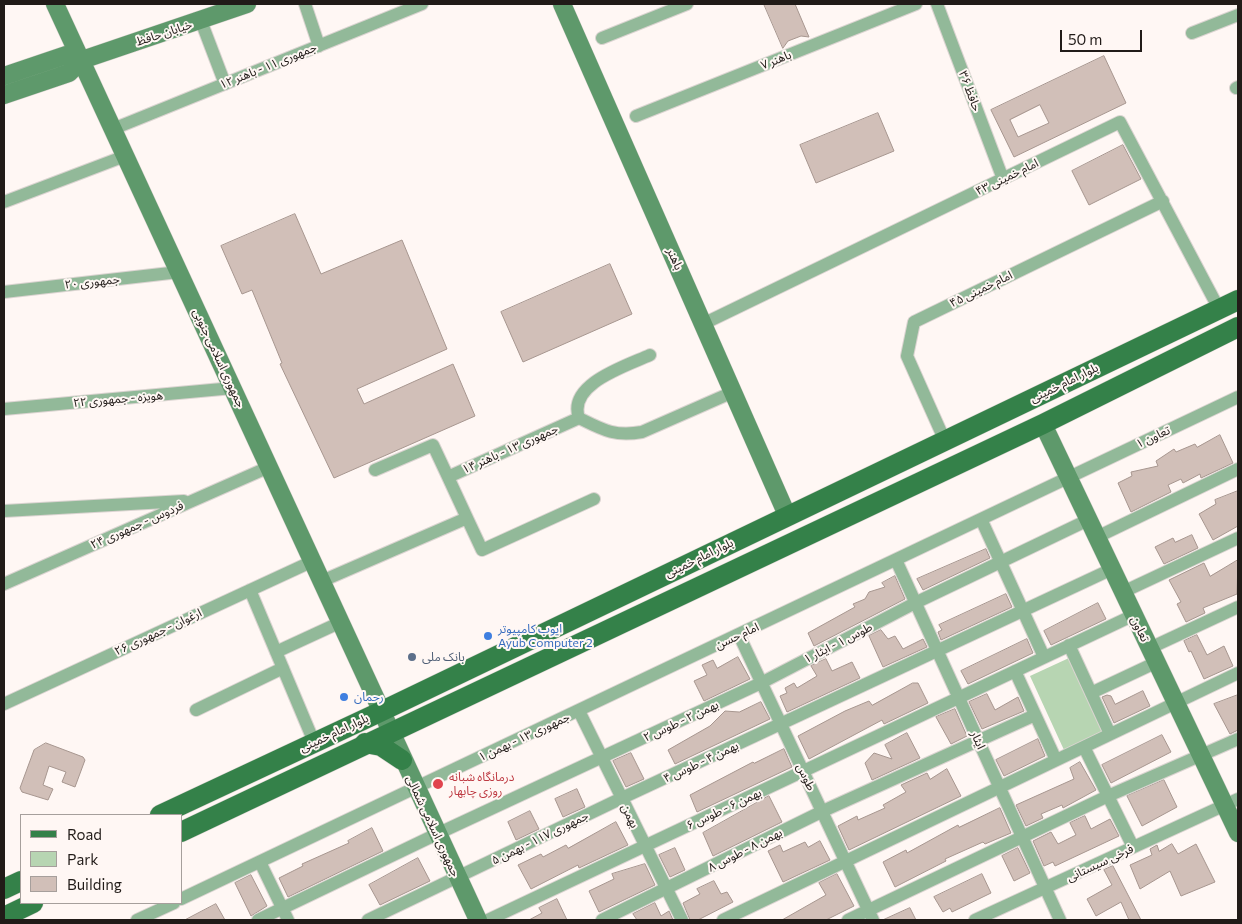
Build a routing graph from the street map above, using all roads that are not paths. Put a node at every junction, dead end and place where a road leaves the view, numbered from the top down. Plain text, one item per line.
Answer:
1 (55, 4) edge
2 (247, 4) edge
3 (305, 4) edge
4 (562, 4) edge
5 (687, 4) edge
6 (916, 4) edge
7 (937, 4) edge
8 (418, 5) edge
9 (1238, 15) edge
10 (201, 21) junction
11 (1192, 33) dead end
12 (602, 38) dead end
13 (319, 46) junction
14 (82, 60) junction
15 (4, 76) edge
16 (225, 84) junction
17 (4, 96) edge
18 (636, 116) dead end
19 (113, 129) junction
20 (125, 156) junction
21 (1003, 178) junction
22 (1163, 201) junction
23 (4, 202) edge
24 (179, 272) junction
25 (4, 292) edge
26 (1238, 300) edge
27 (1219, 309) junction
28 (703, 324) junction
29 (1238, 327) edge
30 (650, 355) dead end
31 (233, 388) junction
32 (733, 392) junction
33 (1238, 397) edge
34 (4, 409) edge
35 (579, 418) junction
36 (1043, 424) junction
37 (945, 441) junction
38 (269, 467) junction
39 (1238, 469) edge
40 (375, 470) dead end
41 (448, 477) junction
42 (1068, 478) junction
43 (594, 499) dead end
44 (192, 501) junction
45 (4, 511) edge
46 (787, 515) junction
47 (466, 518) junction
48 (981, 519) junction
49 (1088, 520) junction
50 (1097, 537) junction
51 (1238, 538) edge
52 (896, 560) junction
53 (313, 561) junction
54 (1001, 562) junction
55 (1112, 569) junction
56 (322, 581) junction
57 (4, 584) edge
58 (250, 590) junction
59 (1123, 592) junction
60 (915, 603) junction
61 (1238, 607) edge
62 (1023, 611) junction
63 (1134, 615) junction
64 (341, 622) junction
65 (739, 635) junction
66 (1069, 645) junction
67 (276, 652) junction
68 (937, 652) junction
69 (1153, 655) junction
70 (1044, 657) junction
71 (283, 668) junction
72 (1015, 671) junction
73 (1238, 673) edge
74 (761, 683) junction
75 (1091, 693) junction
76 (958, 698) junction
77 (1176, 702) junction
78 (4, 704) edge
79 (196, 710) dead end
80 (579, 711) junction
81 (380, 712) junction
82 (1035, 715) junction
83 (408, 723) junction
84 (781, 726) junction
85 (390, 732) junction
86 (1110, 734) junction
87 (1238, 739) edge
88 (314, 742) junction
89 (978, 742) junction
90 (366, 744) junction
91 (1084, 747) junction
92 (1201, 756) junction
93 (602, 758) junction
94 (402, 760) junction
95 (1056, 760) junction
96 (803, 771) junction
97 (416, 788) junction
98 (999, 788) junction
99 (1108, 796) junction
100 (622, 798) junction
101 (1232, 802) edge
102 (822, 811) junction
103 (162, 814) edge
104 (182, 832) edge
105 (1238, 833) edge
106 (437, 834) junction
107 (1022, 838) junction
108 (645, 846) junction
109 (1133, 847) junction
110 (846, 861) junction
111 (260, 862) junction
112 (458, 878) junction
113 (20, 882) edge
114 (1045, 888) junction
115 (4, 890) edge
116 (667, 890) junction
117 (182, 899) edge
118 (31, 904) edge
119 (172, 904) edge
120 (285, 914) edge
121 (871, 916) edge
122 (4, 917) edge
123 (137, 920) edge
124 (258, 920) edge
125 (368, 920) edge
126 (478, 920) edge
127 (488, 920) edge
128 (602, 920) edge
129 (682, 920) edge
130 (723, 920) edge
131 (848, 920) edge
132 (974, 920) edge
133 (1060, 920) edge

1 - 14 main road, جمهوری اسلامی جنوبی
2 - 10 main road, خیابان حافظ
3 - 13 street
4 - 28 main road, باهنر
5 - 12 street
6 - 18 street, باهنر ۷
7 - 21 street, حافظ ۳۶
8 - 13 street, جمهوری ۱۱ - باهنر ۱۲
9 - 11 street
10 - 14 main road, خیابان حافظ
10 - 16 street
13 - 16 street, جمهوری ۱۱ - باهنر ۱۲
14 - 15 main road, خیابان حافظ
14 - 17 main road, خیابان حافظ
14 - 19 main road, جمهوری اسلامی جنوبی
16 - 19 street, جمهوری ۱۱ - باهنر ۱۲
19 - 20 main road, جمهوری اسلامی جنوبی
20 - 23 street
20 - 24 main road, جمهوری اسلامی جنوبی
21 - 22 street, امام خمینی ۴۳
21 - 28 street, امام خمینی ۴۳
22 - 27 street, امام خمینی ۴۳
22 - 37 street, امام خمینی ۴۵
24 - 25 street, جمهوری ۲۰
24 - 31 main road, جمهوری اسلامی جنوبی
26 - 27 main road, بلوار امام خمینی
27 - 37 main road, بلوار امام خمینی
28 - 32 main road, باهنر
29 - 36 main road, بلوار امام خمینی
30 - 35 street
31 - 34 street, هویزه - جمهوری ۲۲
31 - 38 main road, جمهوری اسلامی جنوبی
32 - 35 street
32 - 46 main road, باهنر
33 - 42 street, تعاون ۱
35 - 41 street, جمهوری ۱۳ - باهنر ۱۴
36 - 42 main road, تعاون
36 - 83 main road, بلوار امام خمینی
37 - 46 main road, بلوار امام خمینی
38 - 44 street, فردوس - جمهوری ۲۴
38 - 53 main road, جمهوری اسلامی جنوبی
39 - 50 street
40 - 41 street
41 - 47 street, جمهوری ۱۳ - باهنر ۱۴
42 - 48 street, تعاون ۱
42 - 49 main road, تعاون
43 - 47 street, جمهوری ۱۳ - باهنر ۱۴
44 - 45 street
44 - 57 street, فردوس - جمهوری ۲۴
46 - 81 main road, بلوار امام خمینی
47 - 56 street
48 - 52 street, امام حسن
48 - 54 street
49 - 50 main road, تعاون
49 - 54 street, طوس ۱ - ایثار ۱
50 - 55 main road, تعاون
51 - 59 street
52 - 60 street, ایثار
52 - 65 street, امام حسن
53 - 56 main road, جمهوری اسلامی جنوبی
53 - 58 street, ارغوان - جمهوری ۲۶
54 - 60 street, طوس ۱ - ایثار ۱
54 - 62 street
55 - 59 main road, تعاون
55 - 62 street, بهمن ۴ - طوس ۴
56 - 64 main road, جمهوری اسلامی جنوبی
58 - 67 street
58 - 78 street, ارغوان - جمهوری ۲۶
59 - 63 main road, تعاون
60 - 68 street, ایثار
60 - 74 street, طوس ۱ - ایثار ۱
61 - 69 street
62 - 68 street, بهمن ۴ - طوس ۴
62 - 70 street
63 - 66 street, بهمن ۶ - طوس ۶
63 - 69 main road, تعاون
64 - 67 street
64 - 81 main road, جمهوری اسلامی جنوبی
65 - 74 street, طوس
65 - 80 street, امام حسن
66 - 70 street, بهمن ۶ - طوس ۶
66 - 75 street
67 - 71 street
68 - 76 street, ایثار
68 - 84 street, بهمن ۴ - طوس ۴
69 - 75 street
69 - 77 main road, تعاون
70 - 72 street, بهمن ۶ - طوس ۶
71 - 79 street
71 - 88 street
72 - 76 street, بهمن ۶ - طوس ۶
72 - 82 street
73 - 77 street
74 - 84 street, طوس
74 - 93 street, بهمن ۲ - طوس ۲
75 - 86 street
76 - 89 street, ایثار
76 - 96 street, بهمن ۶ - طوس ۶
77 - 86 street
77 - 92 main road, تعاون
80 - 93 street, بهمن
80 - 97 street, جمهوری ۱۳ - بهمن ۱
81 - 85 main road, جمهوری اسلامی شمالی
81 - 88 main road, بلوار امام خمینی
82 - 89 street, بهمن ۸ - طوس ۸
82 - 95 street
83 - 85 main road, بلوار امام خمینی
83 - 94 main road
84 - 96 street, طوس
84 - 100 street, بهمن ۴ - طوس ۴
85 - 90 main road, بلوار امام خمینی
85 - 94 main road, جمهوری اسلامی شمالی
86 - 91 street
87 - 92 street
88 - 103 main road, بلوار امام خمینی
89 - 98 street, ایثار
89 - 102 street, بهمن ۸ - طوس ۸
90 - 94 main road
90 - 104 main road, بلوار امام خمینی
91 - 95 street
91 - 99 street
92 - 99 street
92 - 101 main road, تعاون
93 - 100 street, بهمن
93 - 106 street, بهمن ۲ - طوس ۲
94 - 97 main road, جمهوری اسلامی شمالی
95 - 98 street
96 - 102 street, طوس
96 - 108 street, بهمن ۶ - طوس ۶
97 - 106 main road, جمهوری اسلامی شمالی
97 - 111 street, جمهوری ۱۳ - بهمن ۱
98 - 107 street, ایثار
98 - 110 street
99 - 107 street
99 - 109 street
100 - 108 street, بهمن
100 - 112 street, جمهوری ۱۱۷ - بهمن ۵
101 - 105 main road, تعاون
101 - 109 street, فرخی سیستانی
102 - 110 street, طوس
102 - 116 street, بهمن ۸ - طوس ۸
106 - 112 main road, جمهوری اسلامی شمالی
106 - 120 street, بهمن ۲ - طوس ۲
107 - 114 street, ایثار
107 - 121 street
108 - 116 street, بهمن
108 - 127 street, بهمن ۶ - طوس ۶
109 - 114 street, فرخی سیستانی
110 - 121 street, طوس
110 - 130 street
111 - 117 street, جمهوری ۱۳ - بهمن ۱
111 - 120 street
112 - 125 street, جمهوری ۱۱۷ - بهمن ۵
112 - 126 main road, جمهوری اسلامی شمالی
113 - 115 main road
114 - 132 street, فرخی سیستانی
114 - 133 street, ایثار
116 - 128 street, بهمن ۸ - طوس ۸
116 - 129 street, بهمن
118 - 122 main road
119 - 123 street
120 - 124 street, بهمن ۲ - طوس ۲
121 - 131 street

